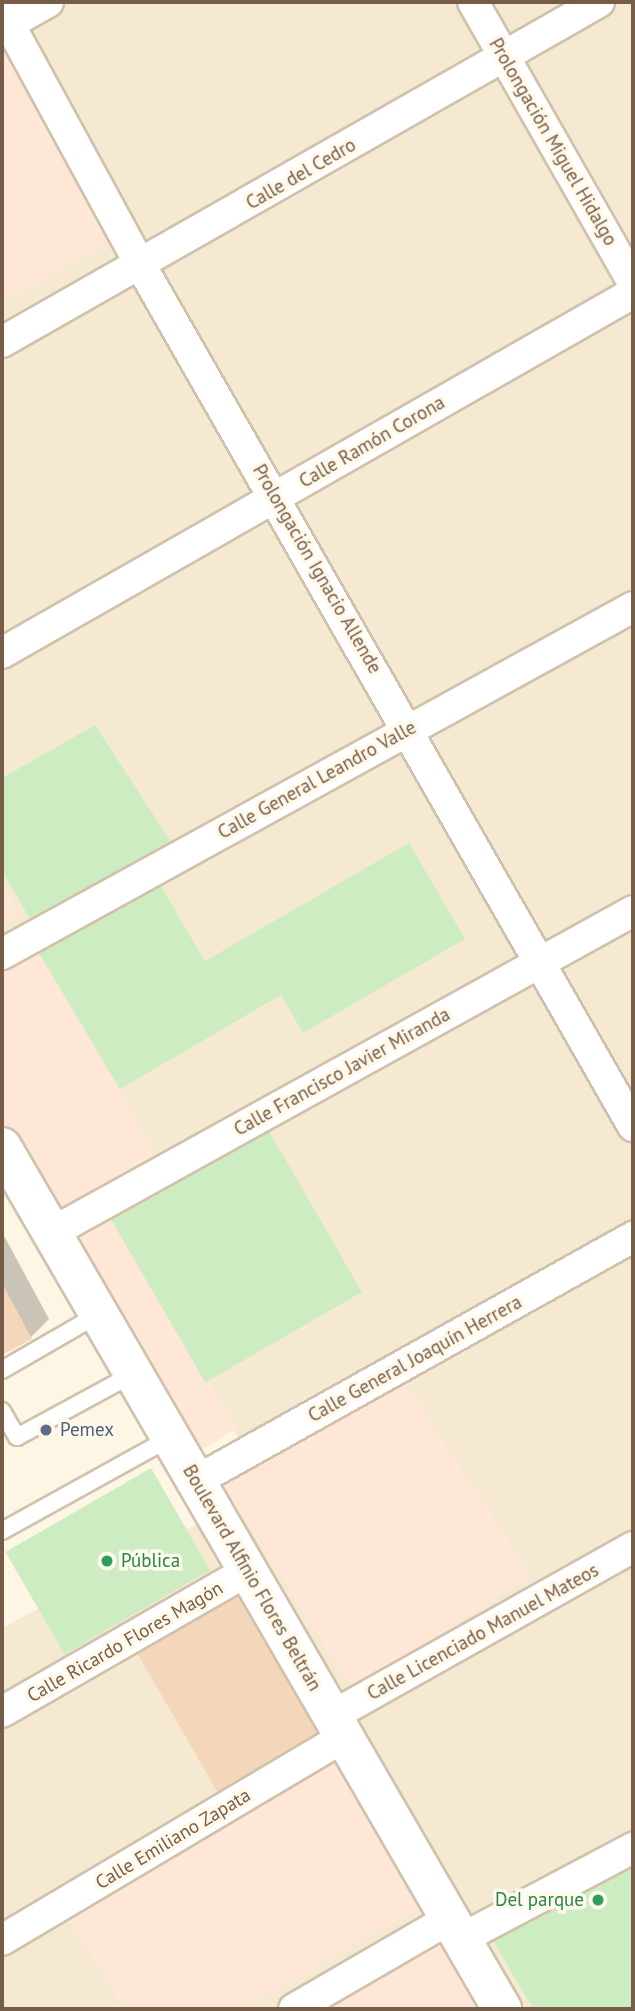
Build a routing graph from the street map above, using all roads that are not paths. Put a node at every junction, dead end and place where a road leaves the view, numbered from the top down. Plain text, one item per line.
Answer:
1 (48, 2) edge
2 (473, 2) edge
3 (599, 2) edge
4 (4, 21) edge
5 (505, 56) junction
6 (141, 266) junction
7 (633, 282) edge
8 (633, 293) edge
9 (2, 342) edge
10 (276, 498) junction
11 (633, 607) edge
12 (2, 653) edge
13 (408, 729) junction
14 (633, 911) edge
15 (2, 954) edge
16 (540, 963) junction
17 (633, 1126) edge
18 (6, 1163) edge
19 (51, 1233) junction
20 (633, 1237) edge
21 (99, 1314) junction
22 (2, 1370) edge
23 (133, 1374) junction
24 (2, 1411) edge
25 (170, 1438) junction
26 (196, 1481) junction
27 (2, 1531) edge
28 (633, 1547) edge
29 (247, 1572) junction
30 (2, 1713) edge
31 (338, 1726) junction
32 (633, 1848) edge
33 (455, 1929) junction
34 (2, 1940) edge
35 (294, 2009) edge
36 (502, 2009) edge

1 - 4 street
2 - 5 street, Prolongación Miguel Hidalgo
3 - 5 street, Calle del Cedro
4 - 6 street, Prolongación Ignacio Allende
5 - 6 street, Calle del Cedro
5 - 7 street, Prolongación Miguel Hidalgo
6 - 9 street, Calle del Cedro
6 - 10 street, Prolongación Ignacio Allende
8 - 10 street, Calle Ramón Corona
10 - 12 street, Calle Ramón Corona
10 - 13 street, Prolongación Ignacio Allende
11 - 13 street, Calle General Leandro Valle
13 - 15 street, Calle General Leandro Valle
13 - 16 street, Prolongación Ignacio Allende
14 - 16 street, Calle Francisco Javier Miranda
16 - 17 street, Prolongación Ignacio Allende
16 - 19 street, Calle Francisco Javier Miranda
18 - 19 street, Boulevard Alfinio Flores Beltrán
19 - 21 street, Boulevard Alfinio Flores Beltrán
20 - 26 street, Calle General Joaquín Herrera
21 - 22 lane
21 - 23 street, Boulevard Alfinio Flores Beltrán
23 - 24 lane
23 - 25 street, Boulevard Alfinio Flores Beltrán
25 - 26 street, Boulevard Alfinio Flores Beltrán
25 - 27 lane
26 - 29 street, Boulevard Alfinio Flores Beltrán
28 - 31 street, Calle Licenciado Manuel Mateos
29 - 30 street, Calle Ricardo Flores Magón
29 - 31 street, Boulevard Alfinio Flores Beltrán
31 - 33 street, Boulevard Alfinio Flores Beltrán
31 - 34 street, Calle Emiliano Zapata
32 - 33 street
33 - 35 street
33 - 36 street, Boulevard Alfinio Flores Beltrán

